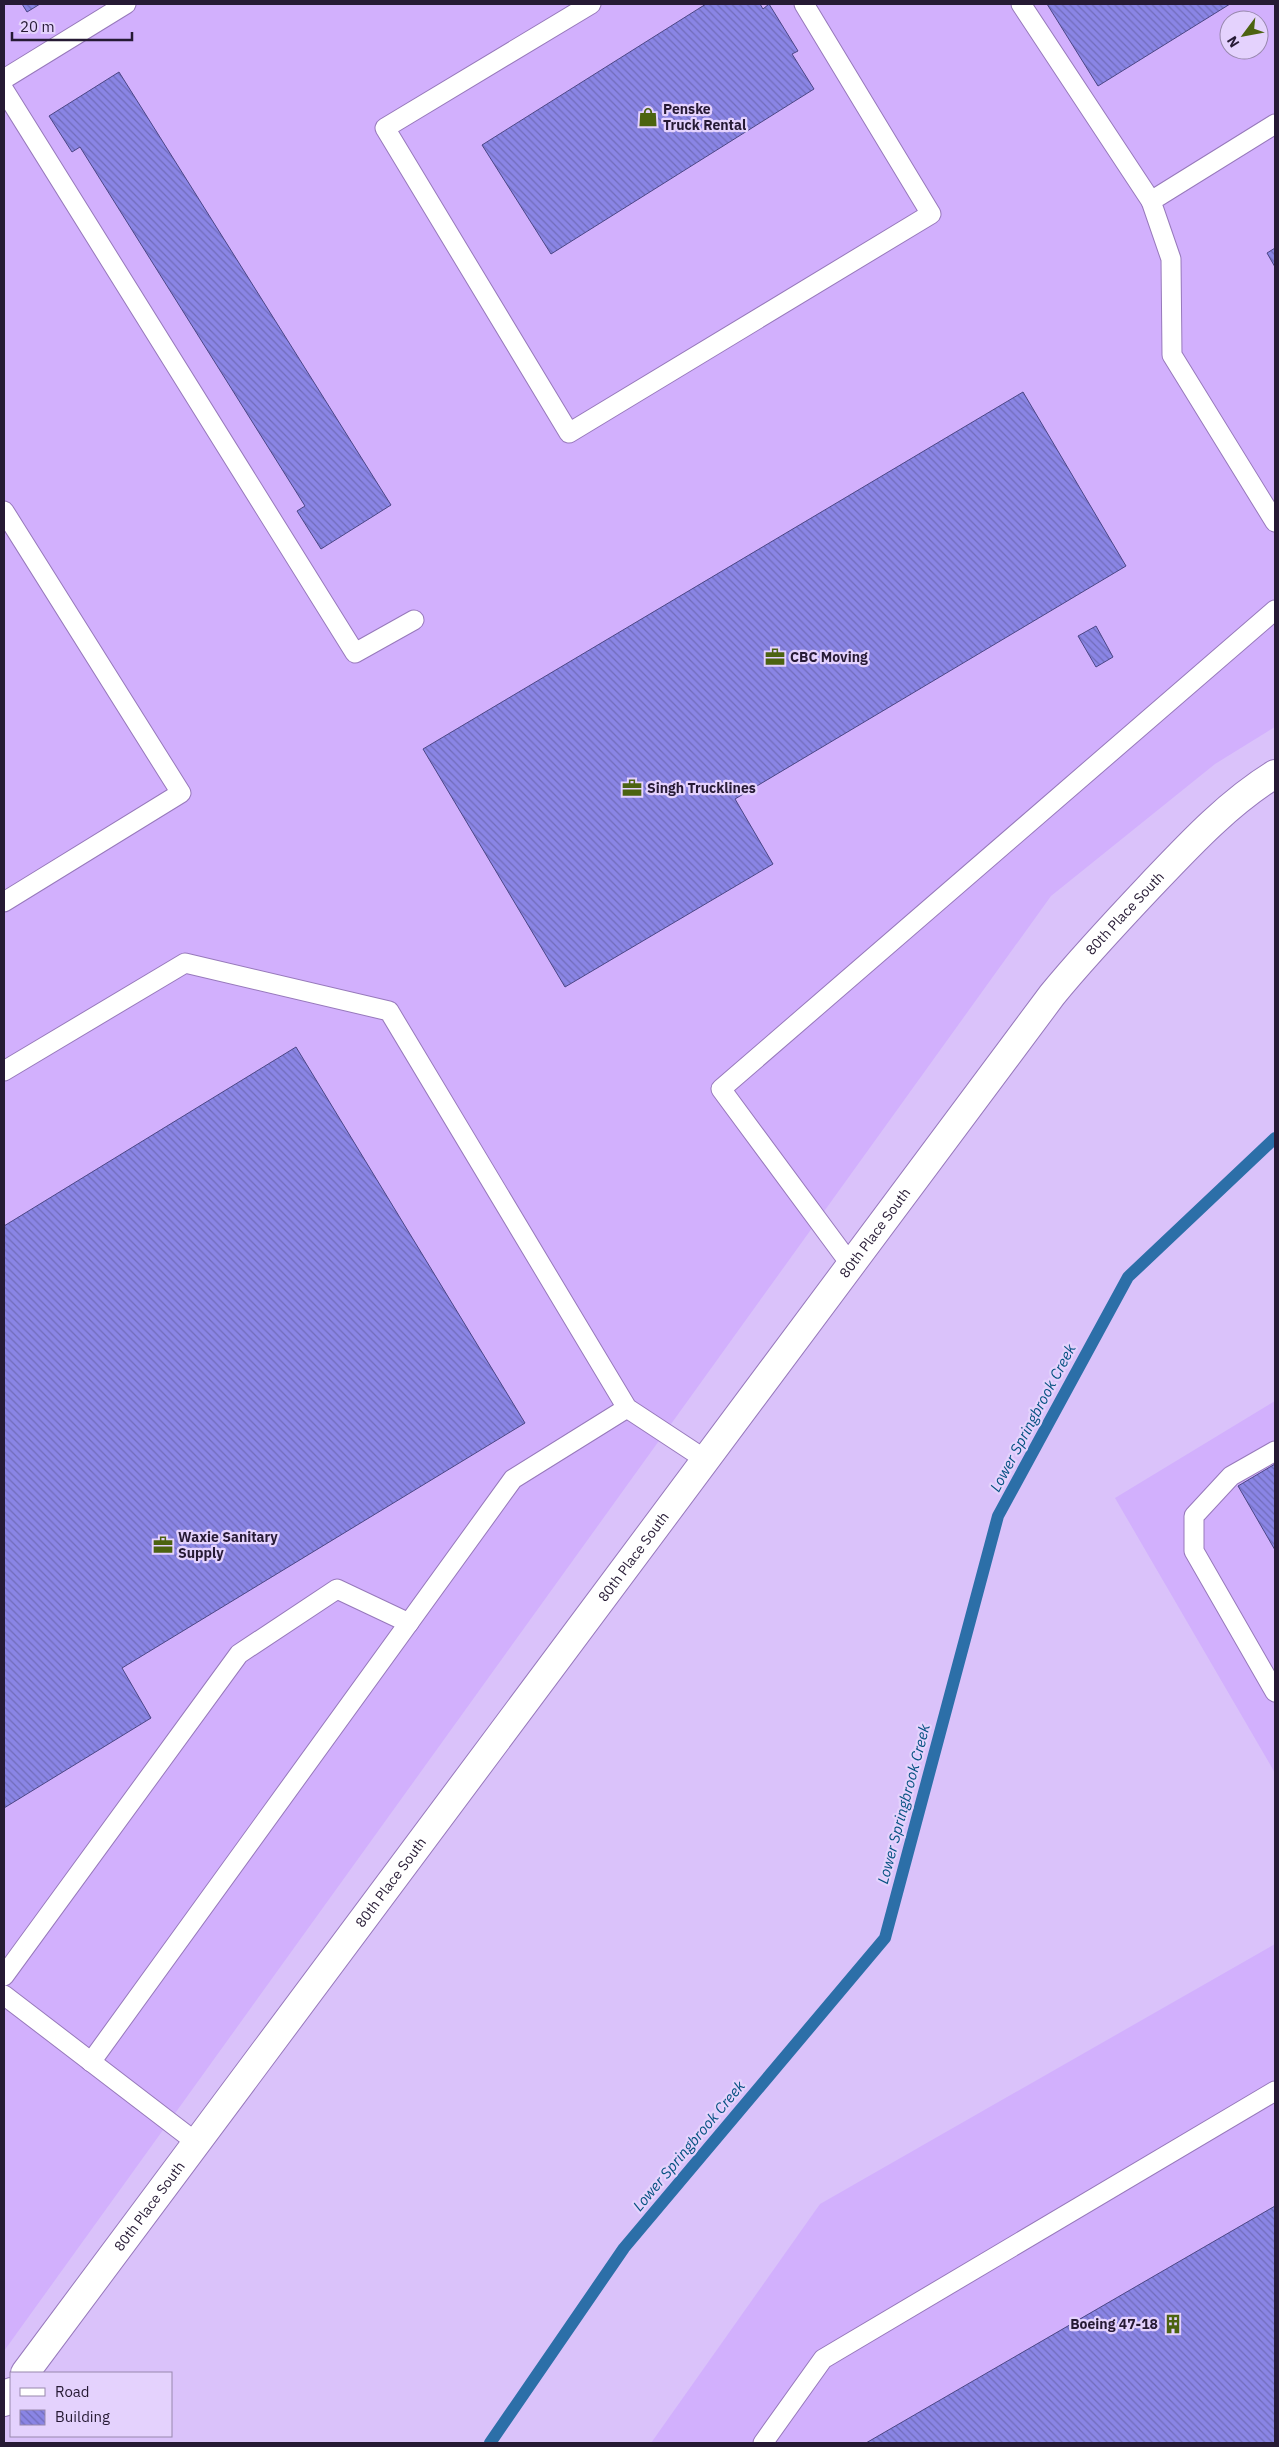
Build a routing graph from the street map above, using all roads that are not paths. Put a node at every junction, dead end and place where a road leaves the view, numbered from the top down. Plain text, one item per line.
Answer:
1 (126, 4) edge
2 (591, 4) edge
3 (804, 4) edge
4 (1021, 4) edge
5 (4, 78) edge
6 (4, 90) edge
7 (1275, 124) edge
8 (1151, 201) junction
9 (4, 511) edge
10 (1275, 522) edge
11 (1275, 610) edge
12 (414, 620) dead end
13 (1275, 774) edge
14 (4, 902) edge
15 (4, 1071) edge
16 (851, 1265) junction
17 (627, 1408) junction
18 (1275, 1451) edge
19 (706, 1460) junction
20 (409, 1623) junction
21 (1275, 1692) edge
22 (4, 1976) edge
23 (4, 1994) edge
24 (91, 2062) junction
25 (1275, 2091) edge
26 (197, 2143) junction
27 (26, 2372) edge
28 (762, 2443) edge

1 - 5 lane
2 - 3 lane
4 - 8 lane
6 - 12 lane
7 - 8 lane
8 - 10 lane
9 - 14 lane
11 - 16 lane
13 - 16 street, 80th Place South
15 - 17 lane
16 - 19 street, 80th Place South
17 - 19 lane
17 - 20 lane
18 - 21 lane
19 - 26 street, 80th Place South
20 - 22 lane
20 - 24 lane
23 - 24 lane
24 - 26 lane
25 - 28 lane
26 - 27 street, 80th Place South

